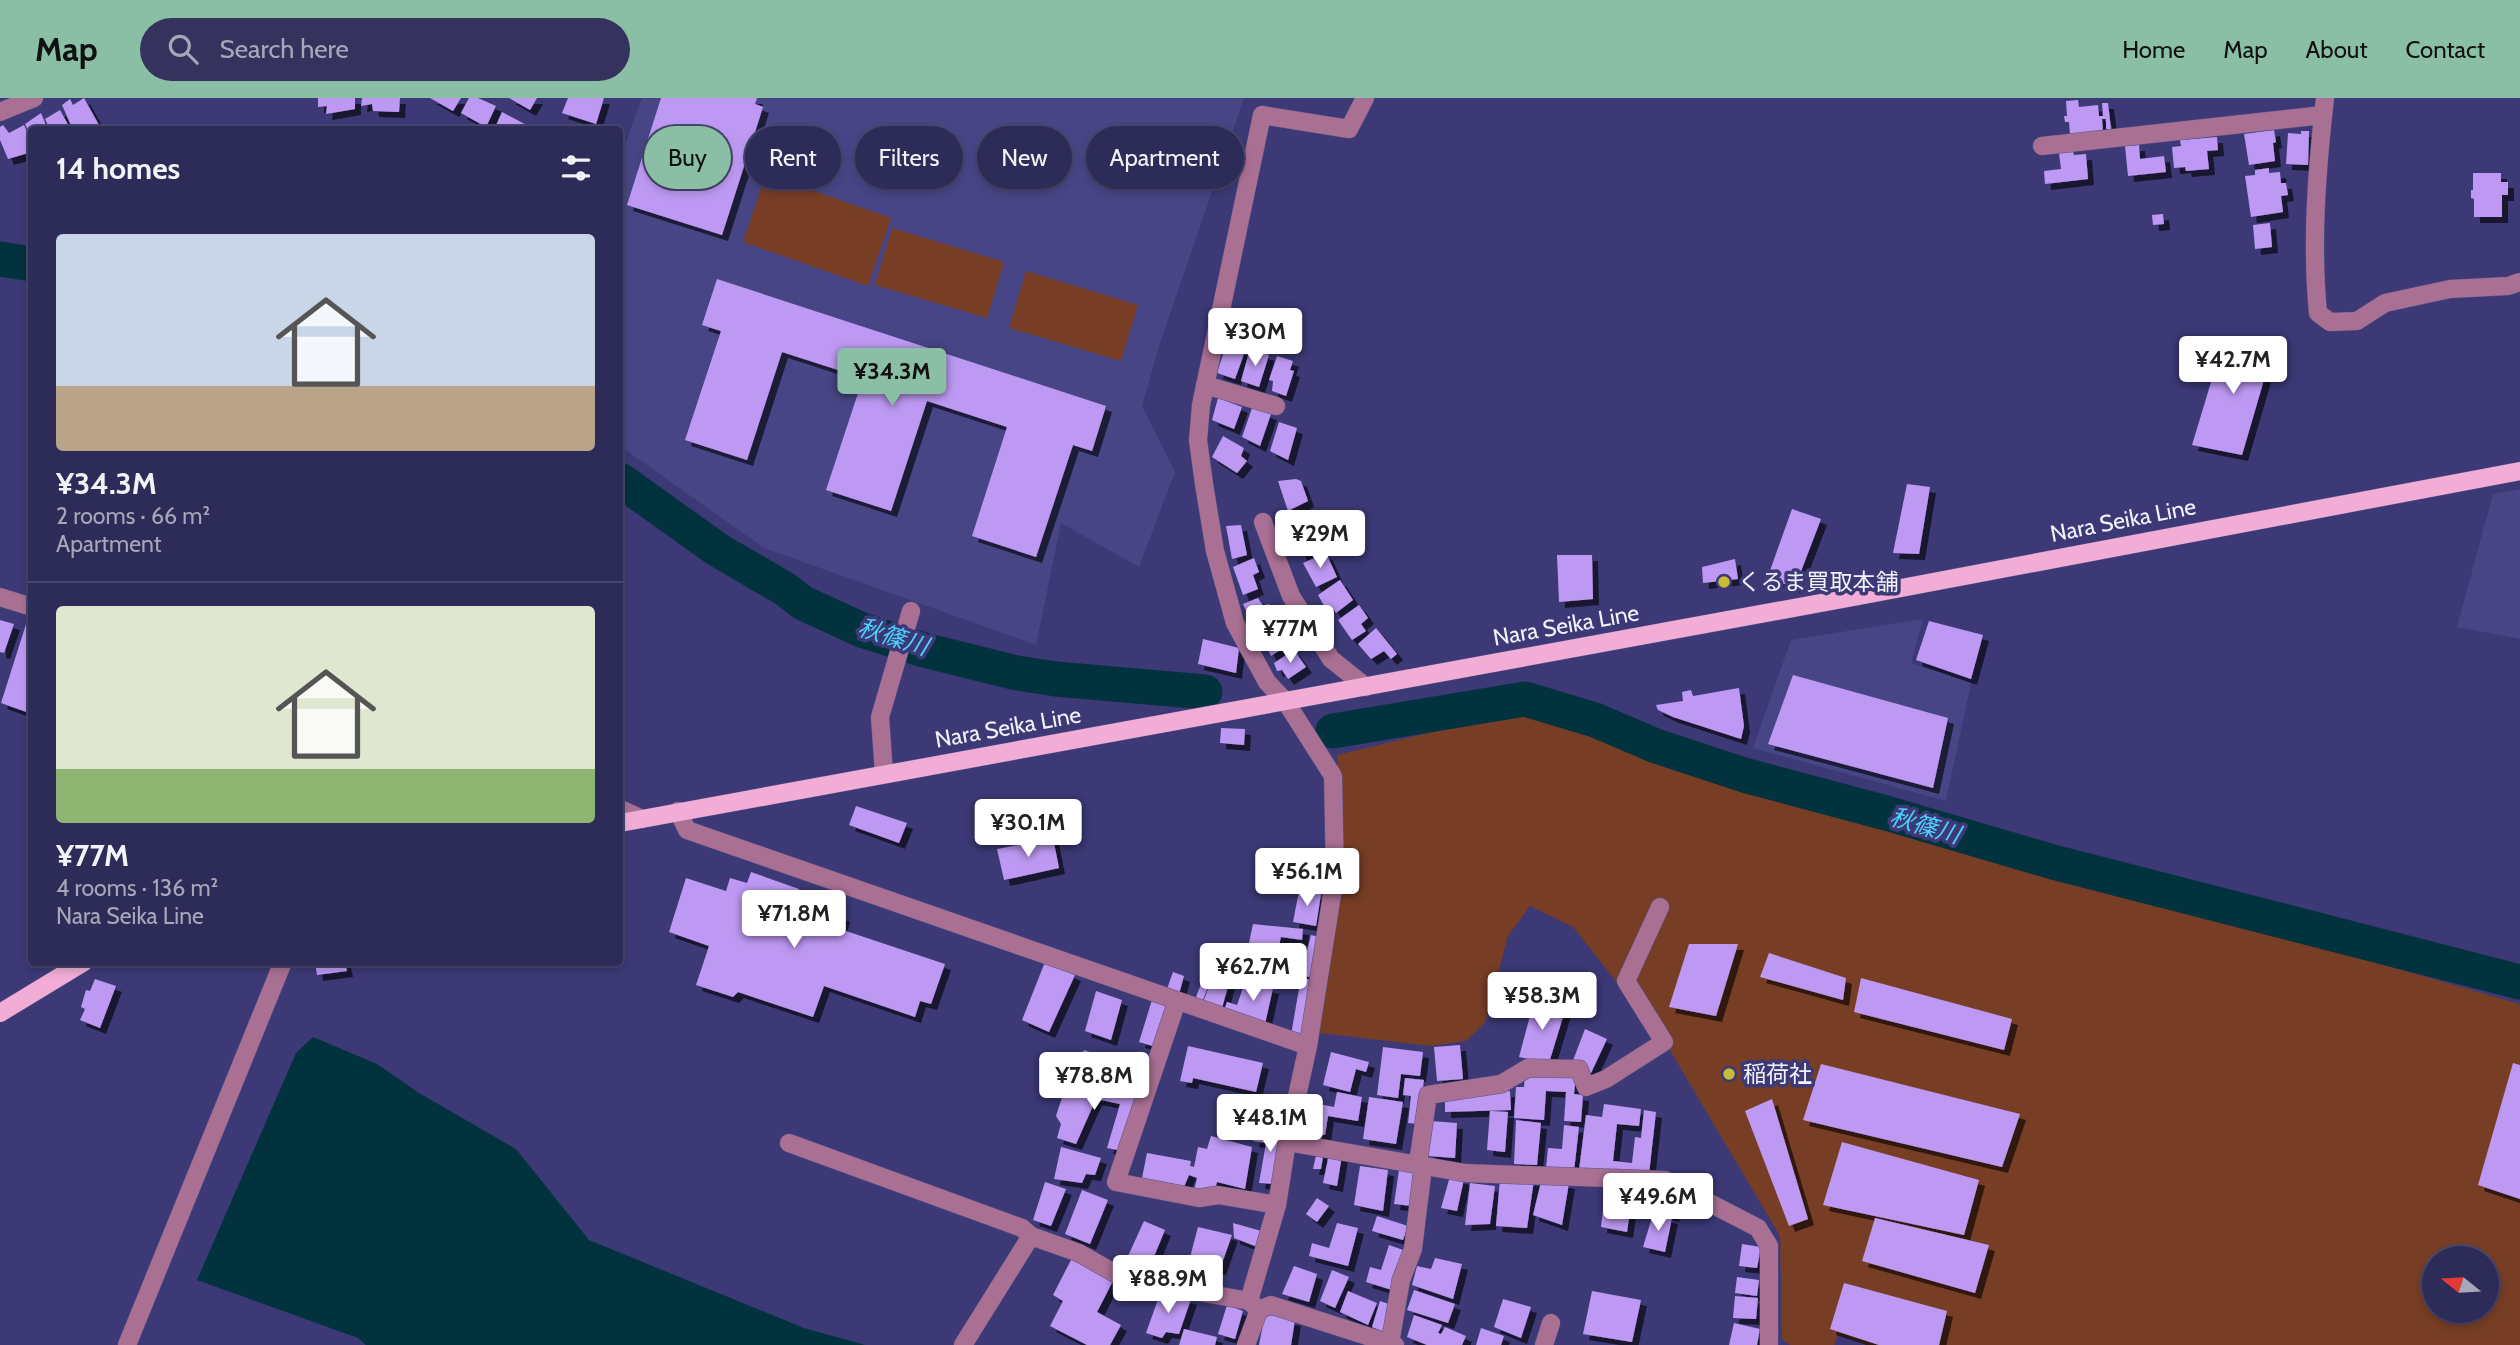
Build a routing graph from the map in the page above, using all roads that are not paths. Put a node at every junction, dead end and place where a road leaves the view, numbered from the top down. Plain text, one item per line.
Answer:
1 (34, 98) edge
2 (1365, 98) edge
3 (2324, 106) edge
4 (0, 111) edge
5 (2042, 146) dead end
6 (2520, 282) edge
7 (1205, 385) junction
8 (1276, 406) dead end
9 (2520, 471) edge
10 (1263, 522) dead end
11 (0, 597) edge
12 (28, 606) edge
13 (909, 617) dead end
14 (1366, 687) junction
15 (1286, 702) junction
16 (884, 774) junction
17 (623, 810) edge
18 (678, 811) junction
19 (642, 819) junction
20 (623, 822) edge
21 (1660, 907) dead end
22 (77, 966) edge
23 (281, 966) edge
24 (1177, 1001) junction
25 (0, 1013) edge
26 (1308, 1046) junction
27 (1287, 1142) junction
28 (789, 1143) dead end
29 (1420, 1165) junction
30 (1277, 1205) junction
31 (1031, 1236) junction
32 (1254, 1306) junction
33 (1551, 1323) dead end
34 (1393, 1344) edge
35 (127, 1345) edge
36 (963, 1345) edge
37 (1246, 1345) edge
38 (1544, 1345) edge
39 (1769, 1345) edge

1 - 4 street
2 - 7 street
3 - 5 street
3 - 6 street
7 - 8 street
7 - 15 street
9 - 14 main road, Nara Seika Line
10 - 14 street
11 - 12 street
13 - 16 street
14 - 15 main road, Nara Seika Line
15 - 16 main road, Nara Seika Line
15 - 26 street
16 - 18 main road, Nara Seika Line
17 - 19 street
18 - 19 main road, Nara Seika Line
18 - 24 street
19 - 20 main road, Nara Seika Line
21 - 29 street
22 - 25 main road
23 - 35 street
24 - 26 street
24 - 30 street
26 - 27 street
27 - 29 street
27 - 30 street
28 - 31 street
29 - 34 street
29 - 39 street
30 - 32 street
31 - 32 street
31 - 36 street
32 - 34 street
32 - 37 street
33 - 38 street

